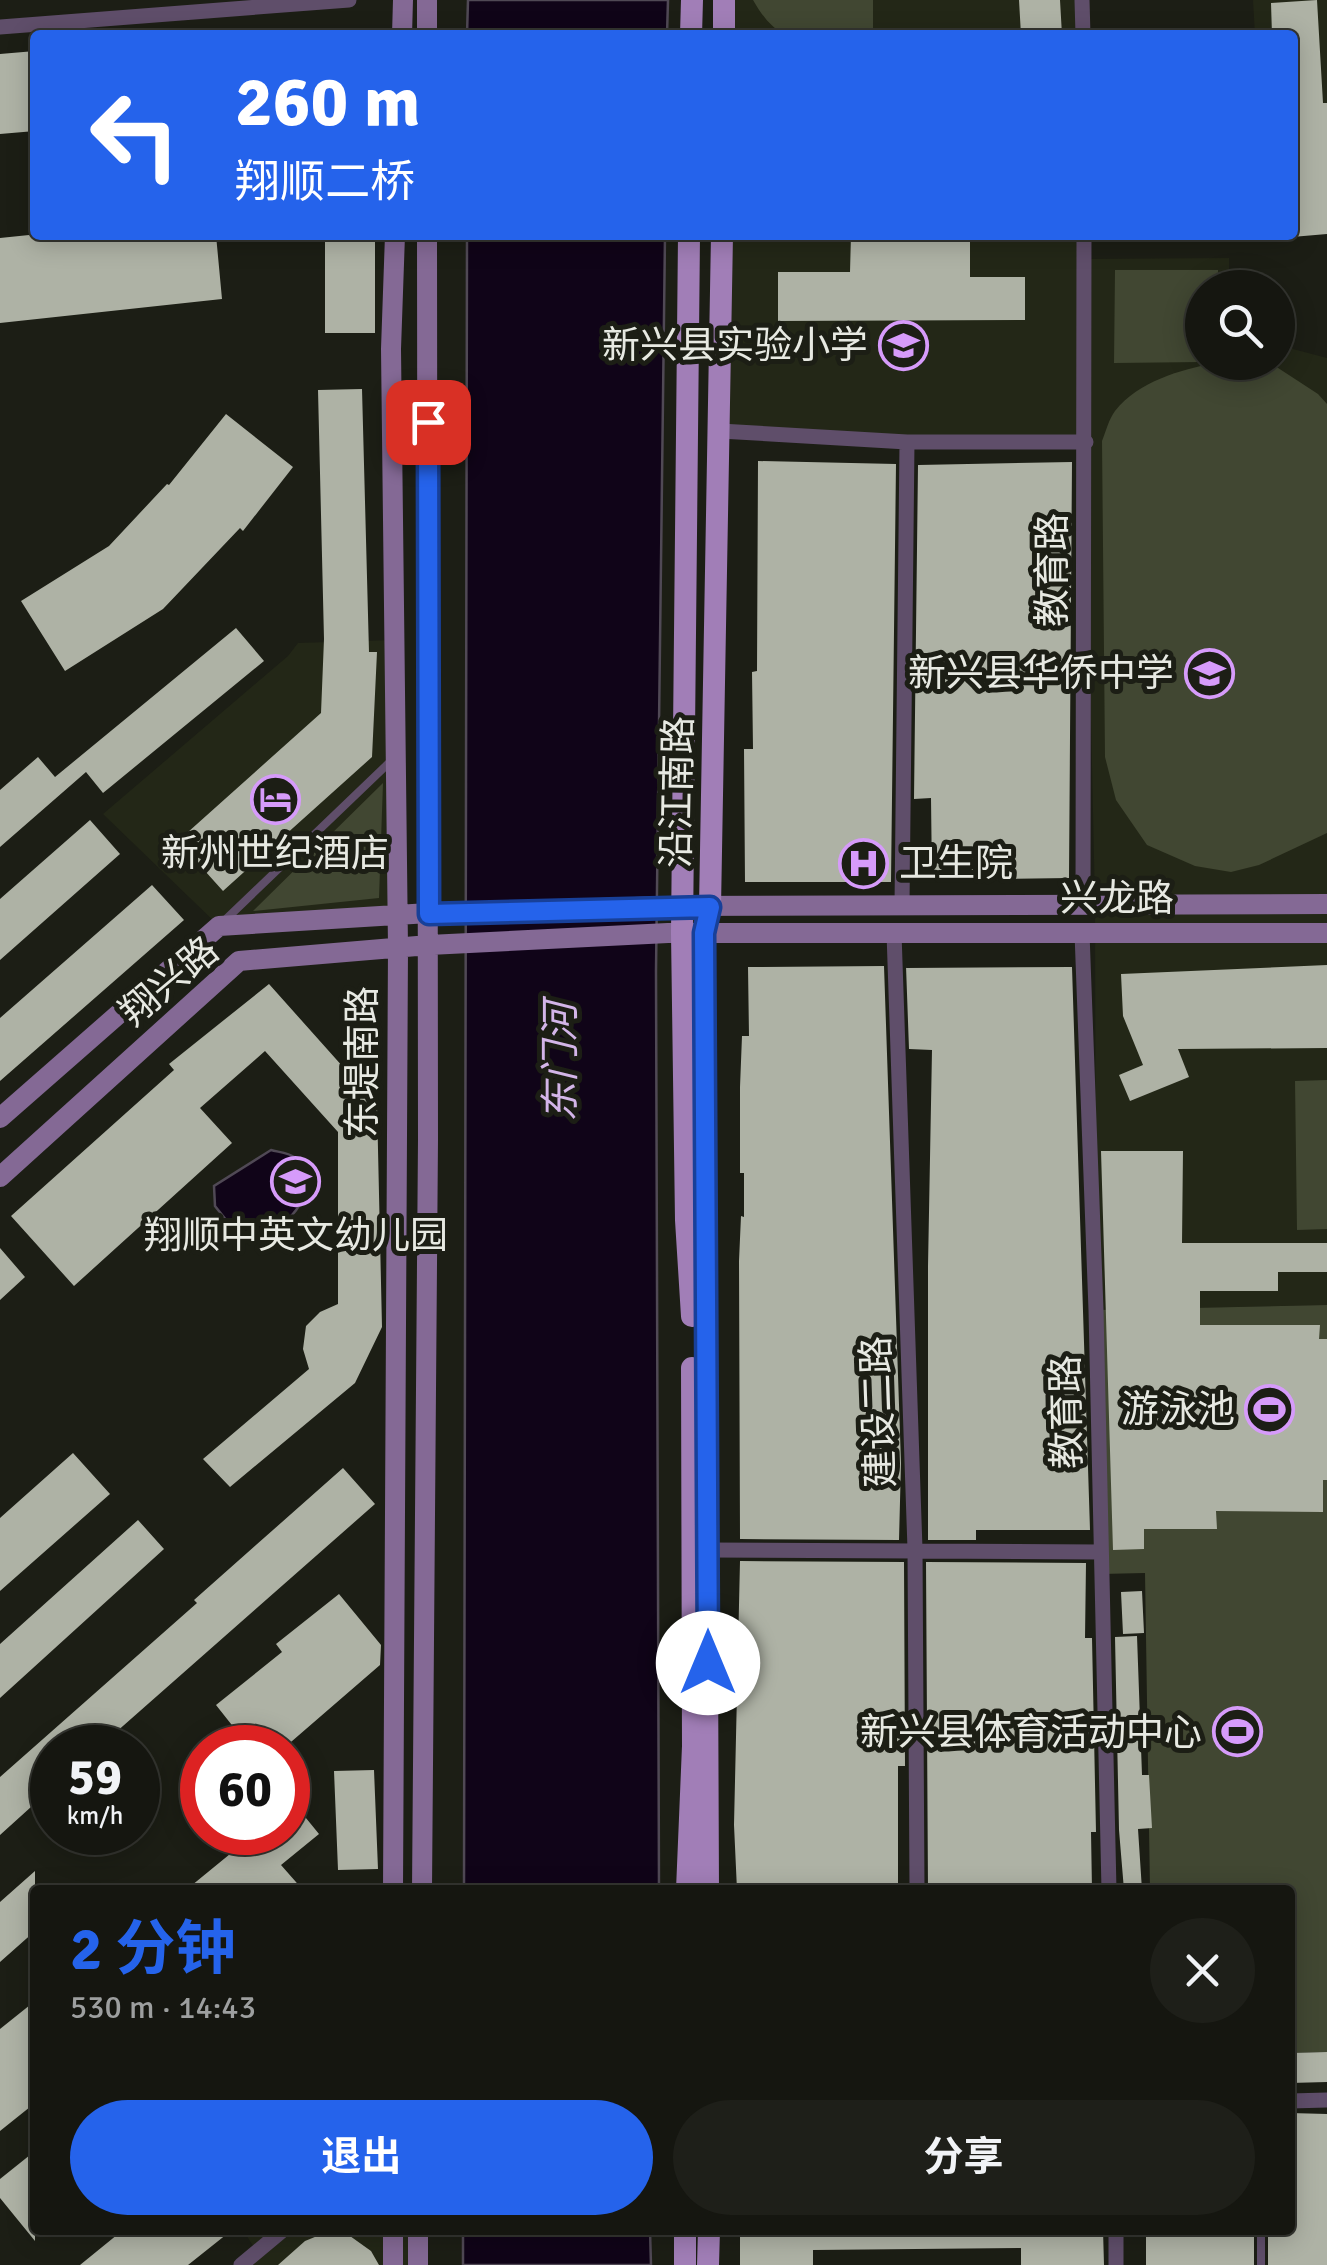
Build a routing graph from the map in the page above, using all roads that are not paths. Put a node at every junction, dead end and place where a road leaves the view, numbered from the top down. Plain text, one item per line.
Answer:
1 (348, 0) edge
2 (403, 0) edge
3 (427, 0) edge
4 (692, 0) edge
5 (724, 0) edge
6 (1082, 0) edge
7 (0, 28) edge
8 (402, 30) edge
9 (427, 30) edge
10 (692, 30) edge
11 (724, 30) edge
12 (1083, 30) edge
13 (395, 240) edge
14 (428, 240) edge
15 (689, 240) edge
16 (722, 240) edge
17 (1084, 240) edge
18 (720, 431) junction
19 (907, 442) junction
20 (1086, 442) junction
21 (396, 756) junction
22 (1327, 904) edge
23 (1083, 905) junction
24 (675, 906) junction
25 (902, 906) junction
26 (710, 907) junction
27 (429, 914) junction
28 (396, 915) junction
29 (219, 926) junction
30 (894, 932) junction
31 (685, 933) junction
32 (1082, 933) junction
33 (1327, 933) edge
34 (429, 945) junction
35 (398, 947) junction
36 (0, 1118) edge
37 (0, 1177) edge
38 (915, 1549) junction
39 (709, 1550) junction
40 (1101, 1552) junction
41 (393, 1885) edge
42 (422, 1885) edge
43 (687, 1885) edge
44 (708, 1885) edge
45 (916, 1885) edge
46 (1109, 1885) edge
47 (1327, 2100) edge
48 (1295, 2101) edge
49 (277, 2235) edge
50 (392, 2235) edge
51 (418, 2235) edge
52 (685, 2235) edge
53 (709, 2235) edge
54 (1116, 2235) edge
55 (1260, 2235) edge
56 (242, 2265) edge
57 (393, 2265) edge
58 (418, 2265) edge
59 (685, 2265) edge
60 (708, 2265) edge
61 (1116, 2265) edge
62 (1261, 2265) edge

1 - 7 street
2 - 8 main road
3 - 9 main road
4 - 10 main road
5 - 11 main road
6 - 12 street
13 - 21 main road, 东堤南路
14 - 27 main road, 东堤南路
15 - 24 main road, 沿江南路
16 - 18 main road, 沿江南路
17 - 20 street, 教育路
18 - 19 street
18 - 26 main road, 沿江南路
19 - 20 street
19 - 25 street
20 - 23 street, 教育路
21 - 28 main road, 东堤南路
21 - 29 lane
22 - 23 main road, 兴龙路
23 - 25 main road, 兴龙路
24 - 26 main road, 兴龙路
24 - 27 main road, 兴龙路
24 - 31 main road, 沿江南路
25 - 26 main road, 兴龙路
26 - 31 main road, 沿江南路
27 - 28 main road, 翔兴路
27 - 34 main road, 东堤南路
28 - 29 main road, 翔兴路
28 - 35 main road, 东堤南路
29 - 36 main road, 翔兴路
30 - 31 main road, 兴龙路
30 - 32 main road, 兴龙路
30 - 38 street, 建设二路
31 - 34 main road, 兴龙路
31 - 39 main road, 沿江南路
31 - 43 main road, 沿江南路
32 - 33 main road, 兴龙路
32 - 40 street, 教育路
34 - 35 main road, 翔兴路
34 - 42 main road, 东堤南路
35 - 37 main road, 翔兴路
35 - 41 main road, 东堤南路
38 - 39 street
38 - 40 street
38 - 45 street, 建设二路
39 - 44 main road, 沿江南路
40 - 46 street, 教育路
47 - 48 street
49 - 56 street
50 - 57 main road
51 - 58 main road
52 - 59 main road
53 - 60 main road
54 - 61 street
55 - 62 lane

